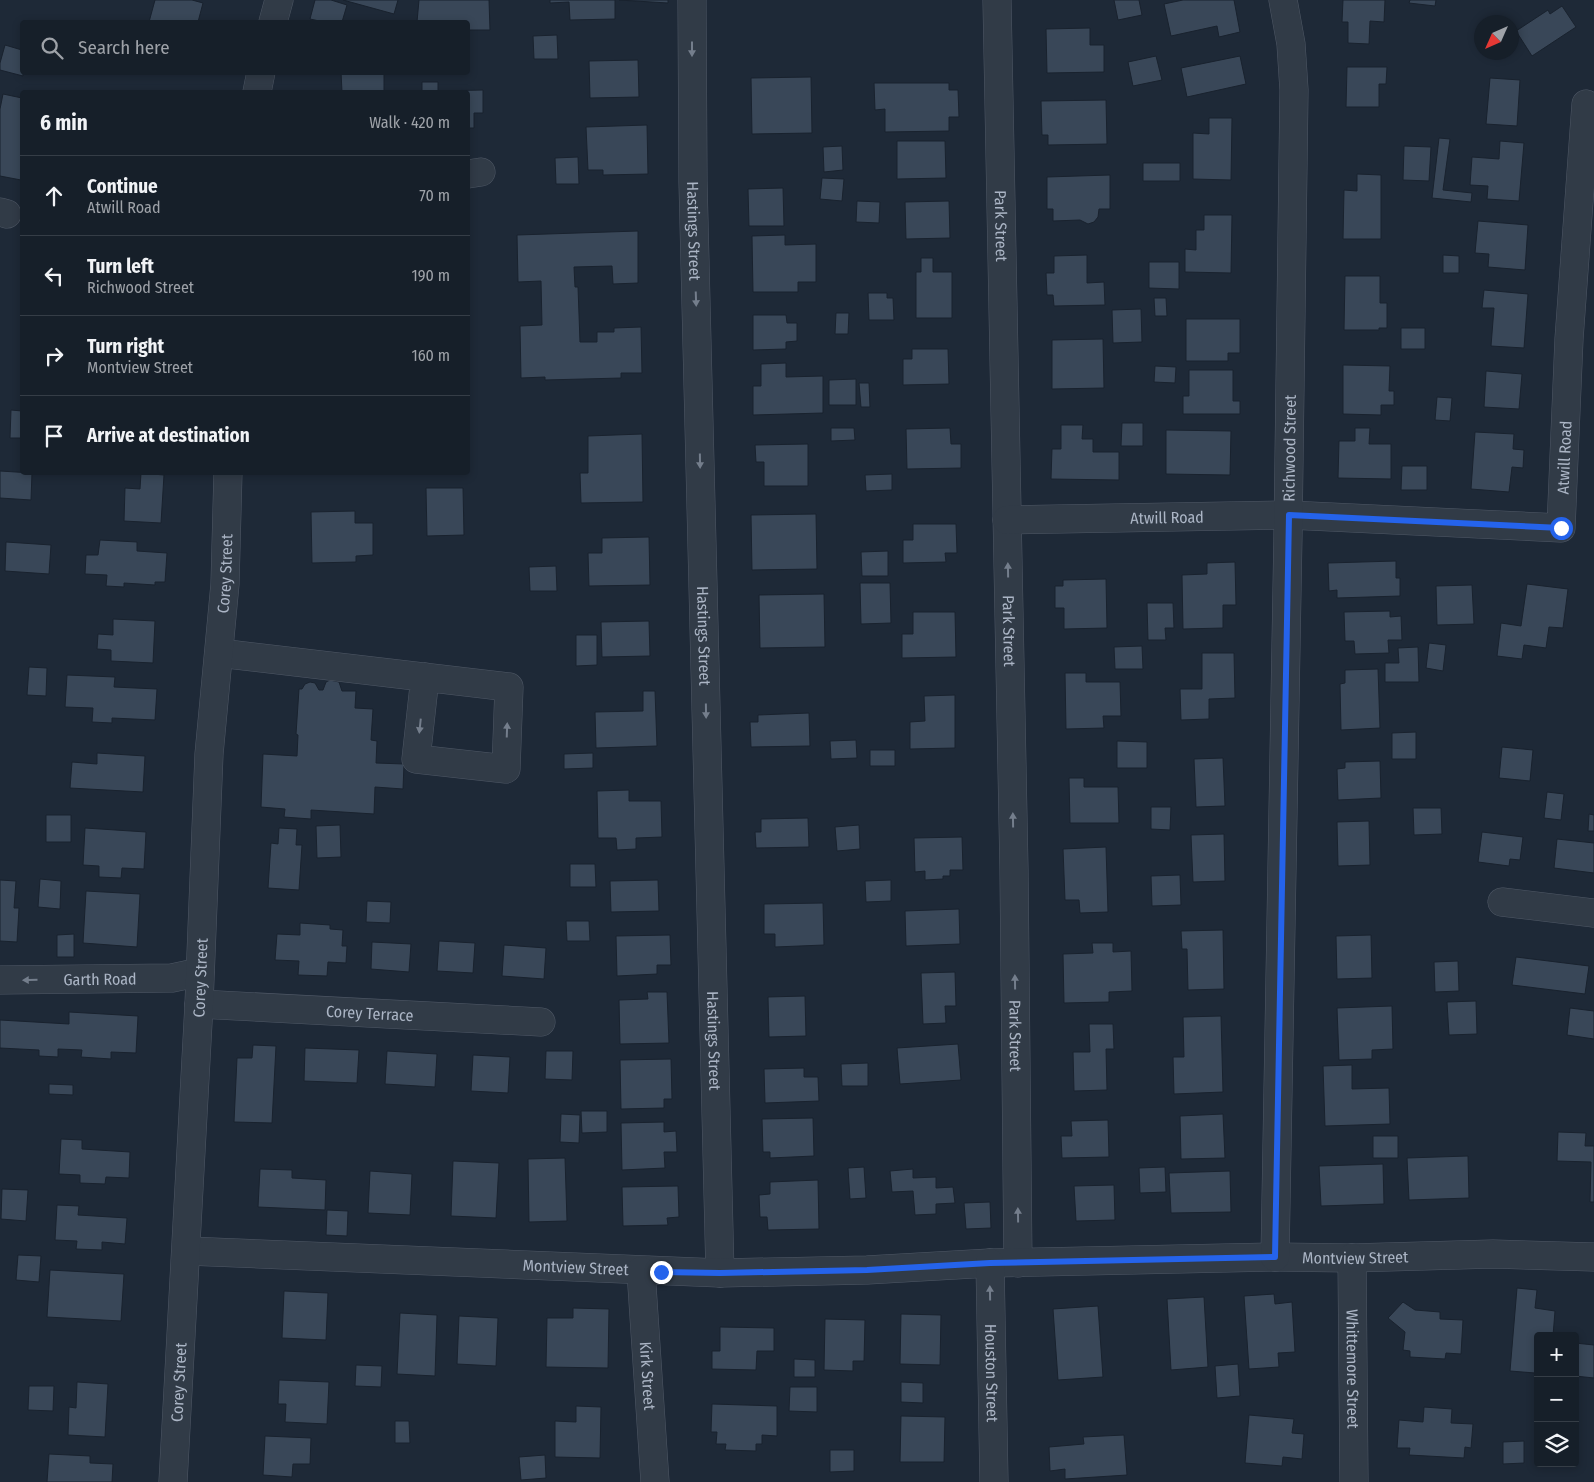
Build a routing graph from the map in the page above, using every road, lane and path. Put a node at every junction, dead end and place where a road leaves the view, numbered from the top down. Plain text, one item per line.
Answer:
1 (279, 0) edge
2 (692, 0) edge
3 (997, 0) edge
4 (1283, 0) edge
5 (274, 20) edge
6 (261, 75) edge
7 (258, 90) edge
8 (1586, 104) dead end
9 (228, 475) edge
10 (1289, 515) junction
11 (1007, 520) junction
12 (219, 653) junction
13 (425, 677) dead end
14 (1502, 902) dead end
15 (1594, 914) edge
16 (200, 972) junction
17 (0, 980) edge
18 (199, 1004) junction
19 (541, 1022) dead end
20 (187, 1251) junction
21 (1275, 1257) junction
22 (1594, 1257) edge
23 (1352, 1258) junction
24 (990, 1263) junction
25 (1018, 1263) junction
26 (641, 1271) junction
27 (720, 1273) junction
28 (173, 1482) edge
29 (655, 1482) edge
30 (994, 1482) edge
31 (1354, 1482) edge

1 - 5 street
2 -> 27 street, Hastings Street
3 - 11 street, Park Street
4 - 10 street, Richwood Street
6 - 7 street
8 - 10 street, Atwill Road
9 - 12 street, Corey Street
10 - 11 street, Atwill Road
10 - 21 street, Richwood Street
25 -> 11 street, Park Street
12 - 13 street
12 - 16 street, Corey Street
14 - 15 street
16 -> 17 street, Garth Road
16 - 18 street, Corey Street
18 - 19 street, Corey Terrace
18 - 20 street, Corey Street
20 - 26 street, Montview Street
20 - 28 street, Corey Street
21 - 23 street, Montview Street
21 - 25 street, Montview Street
22 - 23 street, Montview Street
23 - 31 street, Whittemore Street
24 - 25 street, Montview Street
24 - 27 street, Montview Street
30 -> 24 street, Houston Street
26 - 27 street, Montview Street
26 - 29 street, Kirk Street

